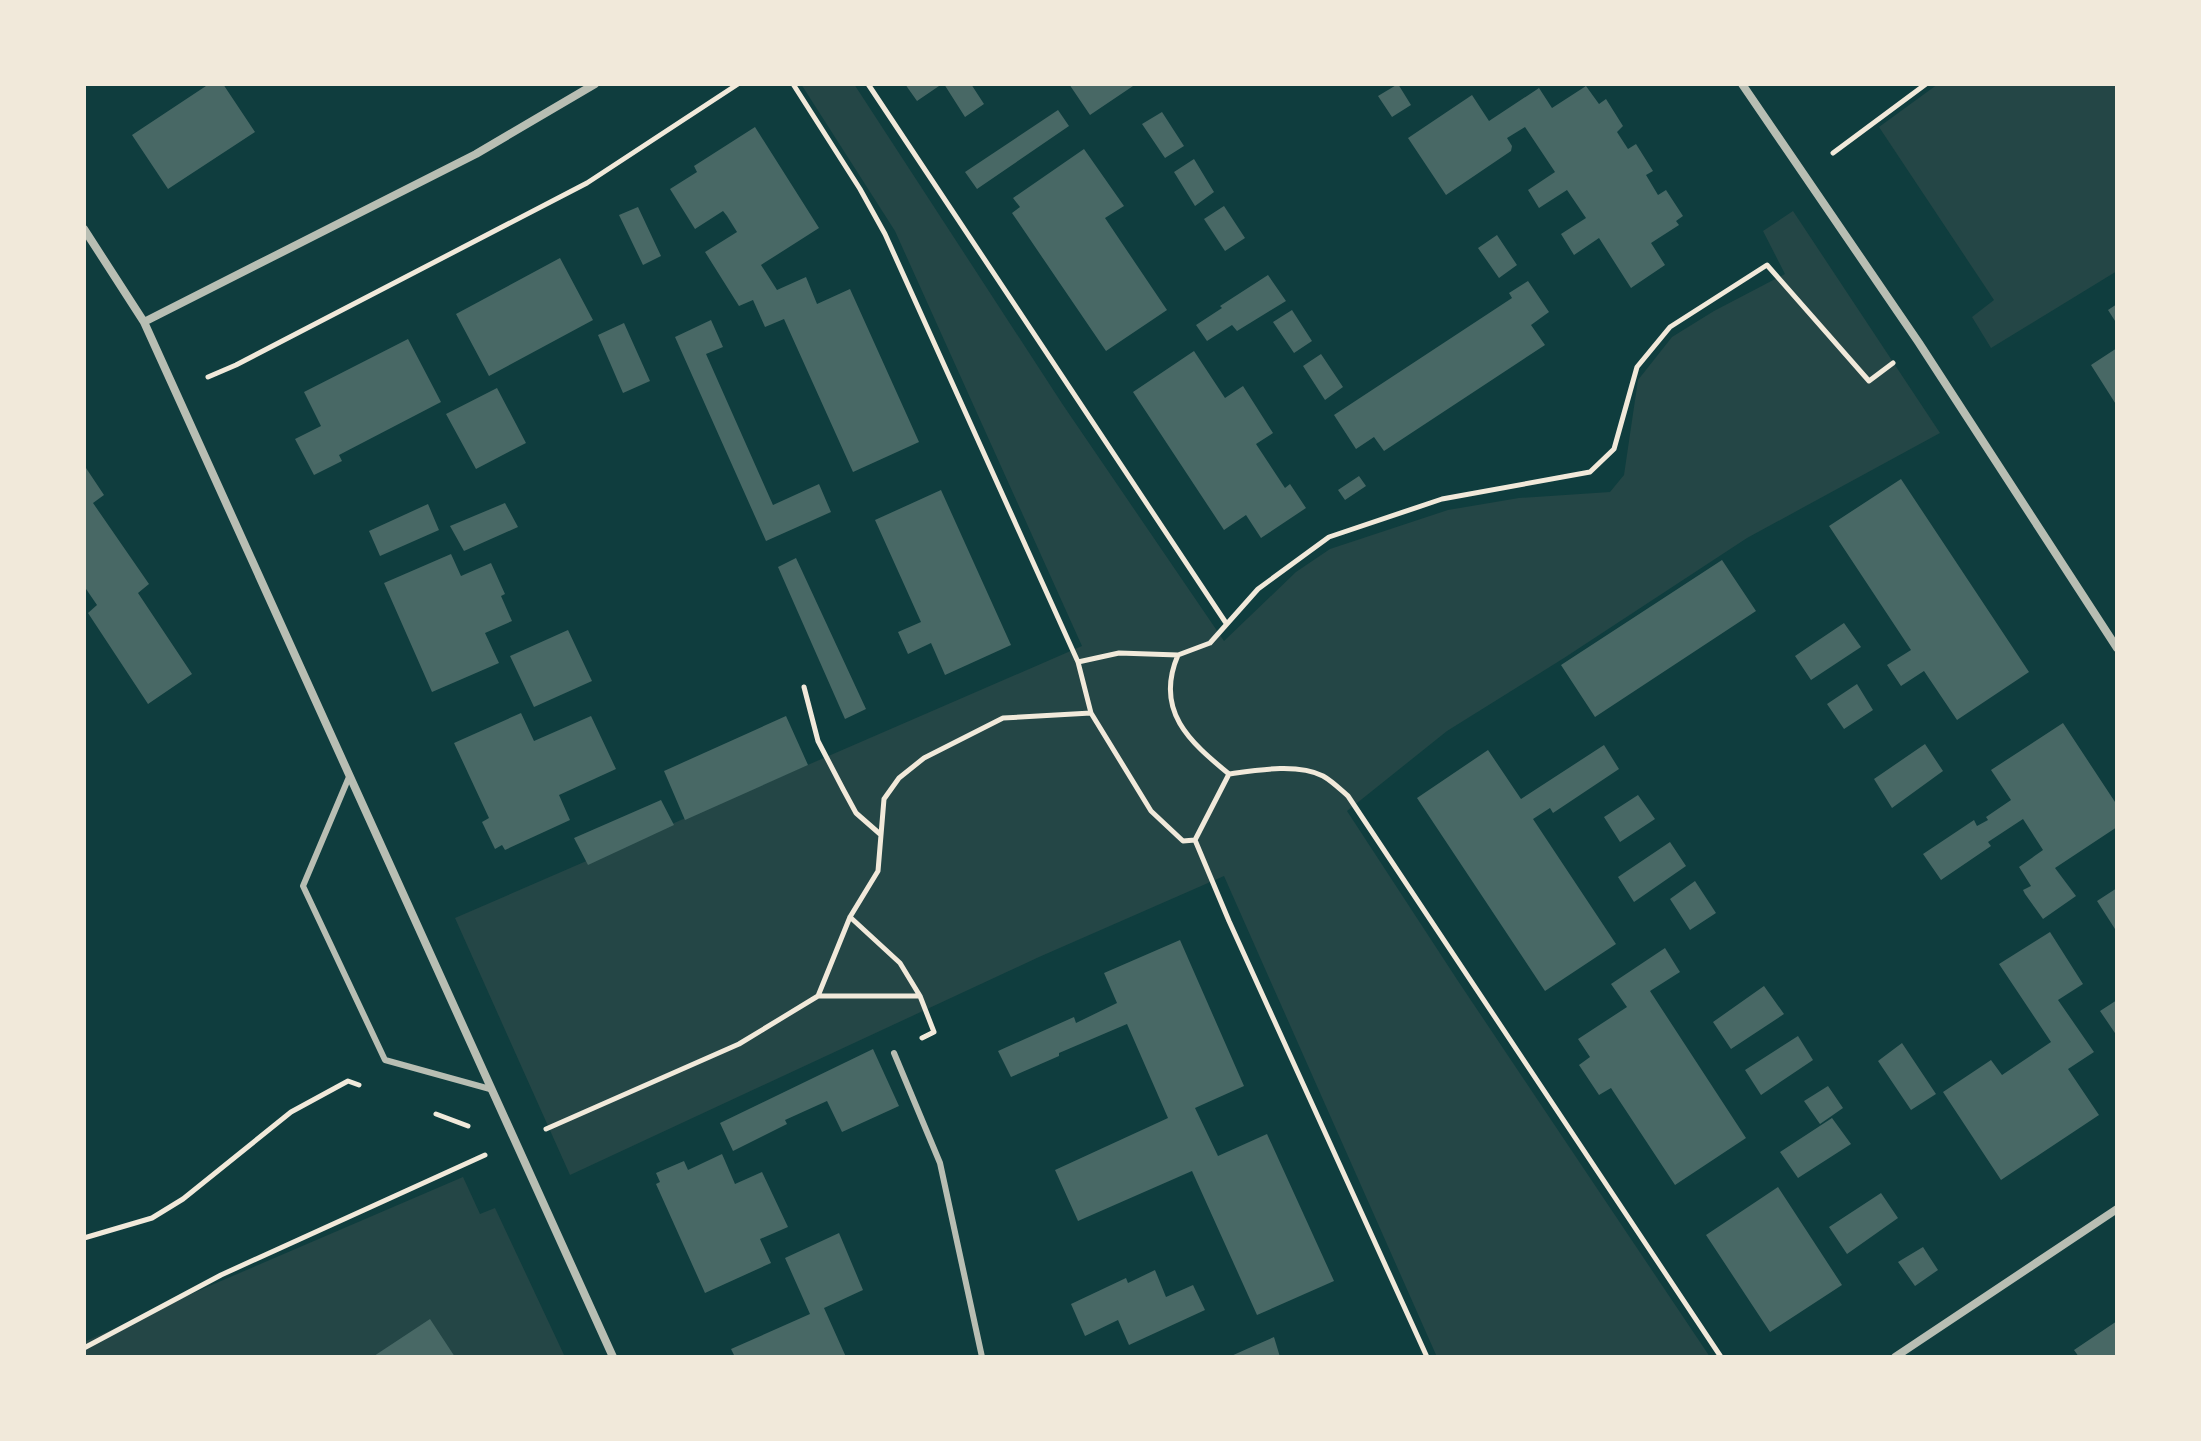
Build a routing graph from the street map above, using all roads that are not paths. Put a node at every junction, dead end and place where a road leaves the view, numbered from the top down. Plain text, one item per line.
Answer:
1 (595, 84) edge
2 (1742, 84) edge
3 (84, 229) edge
4 (144, 322) junction
5 (2117, 648) edge
6 (349, 777) junction
7 (894, 1053) road end
8 (490, 1089) junction
9 (2117, 1209) edge
10 (613, 1357) edge
11 (982, 1357) edge
12 (1895, 1357) edge

1 - 4 street
2 - 5 street
3 - 4 street
4 - 6 street
6 - 8 street
6 - 8 lane
7 - 11 lane
8 - 10 street
9 - 12 street

